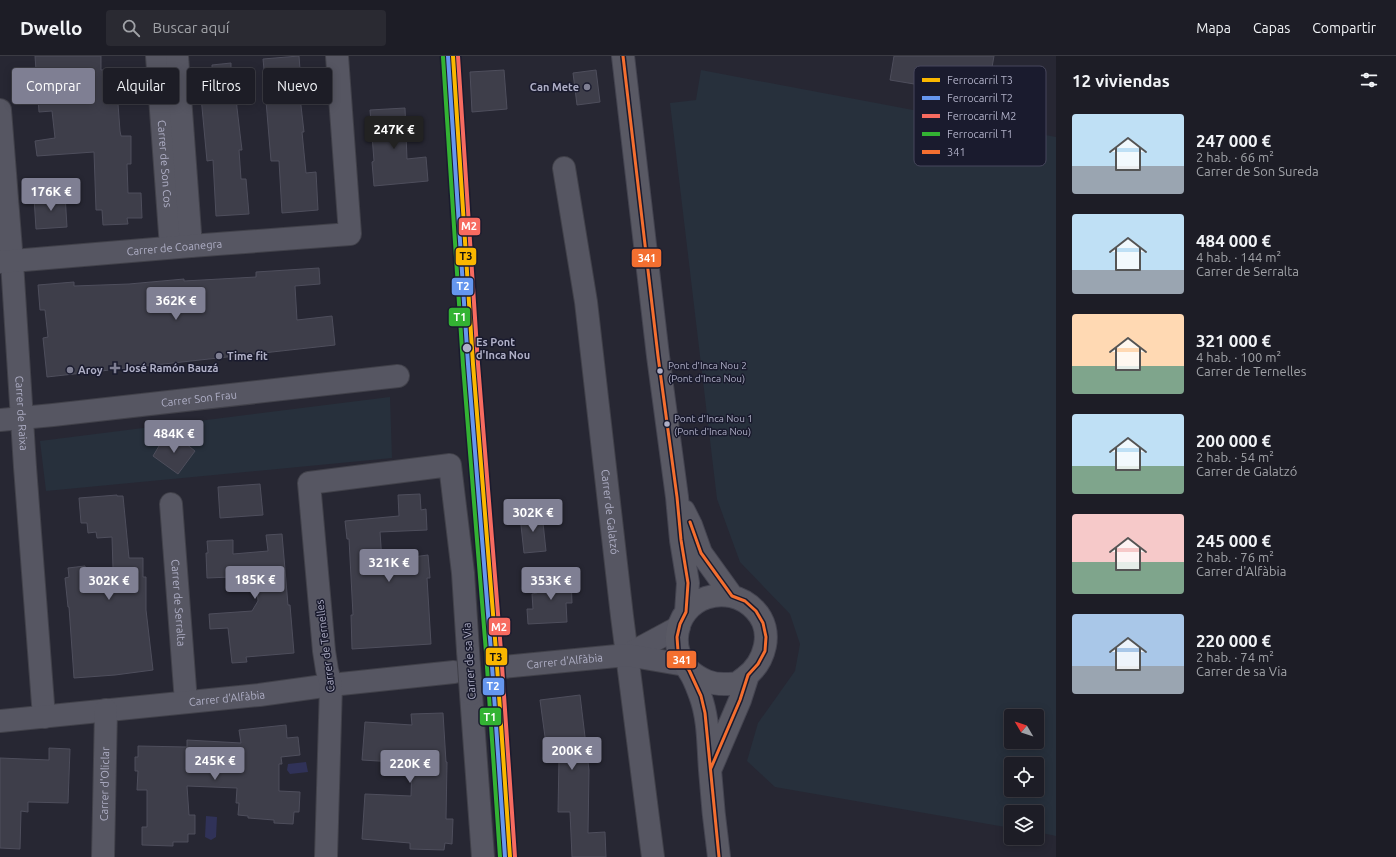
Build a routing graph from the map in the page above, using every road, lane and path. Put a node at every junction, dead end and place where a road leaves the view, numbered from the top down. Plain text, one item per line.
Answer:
1 (157, 56) edge
2 (177, 56) edge
3 (337, 56) edge
4 (623, 56) edge
5 (0, 110) edge
6 (564, 168) dead end
7 (181, 246) junction
8 (6, 262) edge
9 (398, 376) dead end
10 (22, 418) junction
11 (0, 420) edge
12 (309, 483) joint
13 (677, 497) junction
14 (171, 504) dead end
15 (732, 596) junction
16 (682, 619) junction
17 (627, 654) junction
18 (503, 667) tunnel mouth
19 (687, 668) junction
20 (454, 672) tunnel mouth
21 (748, 675) junction
22 (332, 685) junction
23 (186, 702) junction
24 (106, 710) junction
25 (44, 717) junction
26 (0, 721) edge
27 (710, 771) junction
28 (103, 857) edge
29 (326, 857) edge
30 (482, 857) edge
31 (653, 857) edge
32 (719, 857) edge

1 - 7 street, Carrer de Son Cos
2 - 7 street, Carrer de Son Cos
3 - 7 street, Carrer de Coanegra
4 - 13 main road
5 - 8 street, Carrer de Raixa
6 - 17 street, Carrer de Galatzó
7 - 8 street, Carrer de Coanegra
8 - 10 street, Carrer de Raixa
9 - 10 street, Carrer Son Frau
10 - 11 street, Carrer Son Frau
10 - 25 street, Carrer de Raixa
12 - 22 street, Carrer de Ternelles
12 - 30 street, Carrer de sa Via, bridge
13 - 15 main road
13 - 16 main road
14 - 23 street, Carrer de Serralta
15 - 16 main road
15 - 21 main road
16 - 17 street, Carrer d'Alfàbia
16 - 19 main road
17 - 18 street, Carrer d'Alfàbia
17 - 19 street, Carrer d'Alfàbia
17 - 31 street, Carrer de Galatzó
19 - 21 main road
19 - 27 main road
20 - 22 street, Carrer d'Alfàbia
21 - 27 main road
22 - 23 street, Carrer d'Alfàbia
22 - 29 street, Carrer de Ternelles
23 - 24 street, Carrer d'Alfàbia
24 - 25 street, Carrer d'Alfàbia
24 - 28 street, Carrer d'Oliclar
25 - 26 street, Carrer d'Alfàbia
27 - 32 main road

